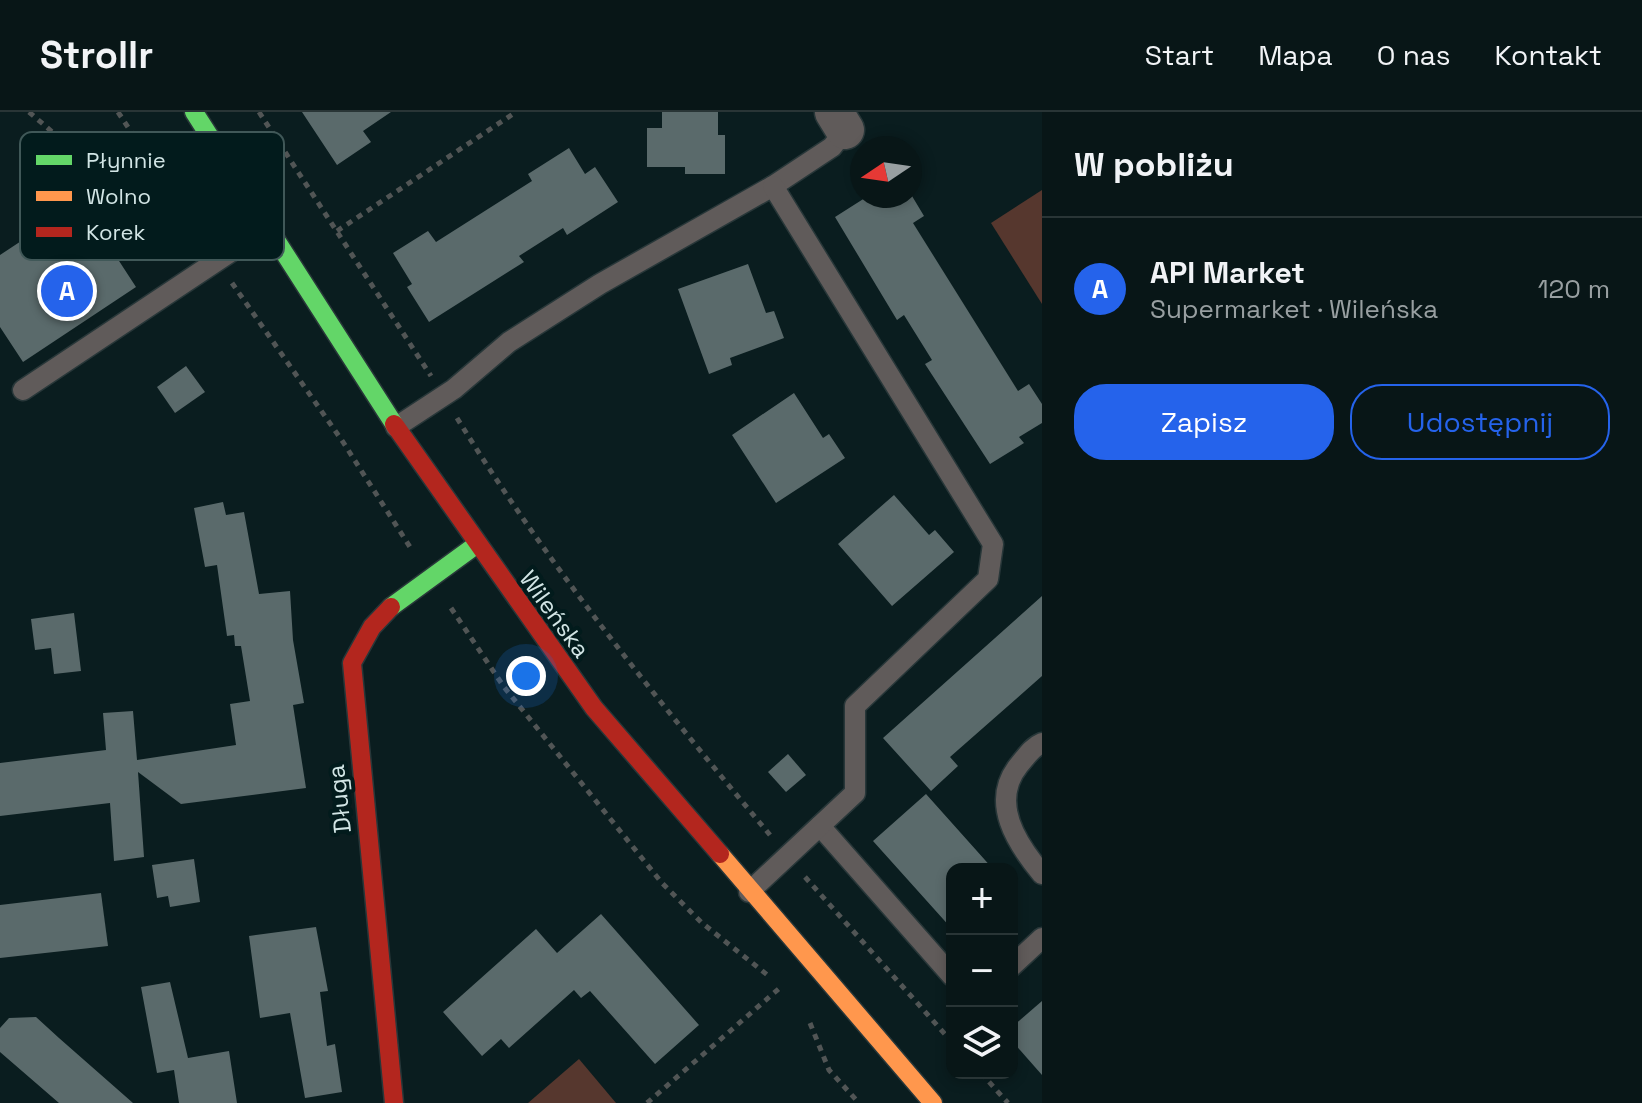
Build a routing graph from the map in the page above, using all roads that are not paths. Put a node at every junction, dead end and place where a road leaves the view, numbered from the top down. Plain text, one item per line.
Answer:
1 (194, 112) edge
2 (839, 121) edge
3 (207, 132) edge
4 (773, 186) junction
5 (284, 252) edge
6 (220, 260) edge
7 (23, 390) dead end
8 (396, 427) junction
9 (476, 545) junction
10 (1042, 743) edge
11 (820, 826) junction
12 (1042, 874) edge
13 (749, 892) junction
14 (1042, 938) edge
15 (1018, 960) edge
16 (946, 969) edge
17 (394, 1103) edge
18 (933, 1103) edge

1 - 3 street, Wileńska
2 - 4 lane
4 - 8 lane
4 - 11 lane
5 - 8 street, Wileńska
6 - 7 lane
8 - 9 street, Wileńska
9 - 13 street, Wileńska
9 - 17 street, Długa
10 - 12 lane
11 - 13 lane
11 - 16 lane
13 - 18 street, Wileńska
14 - 15 lane

